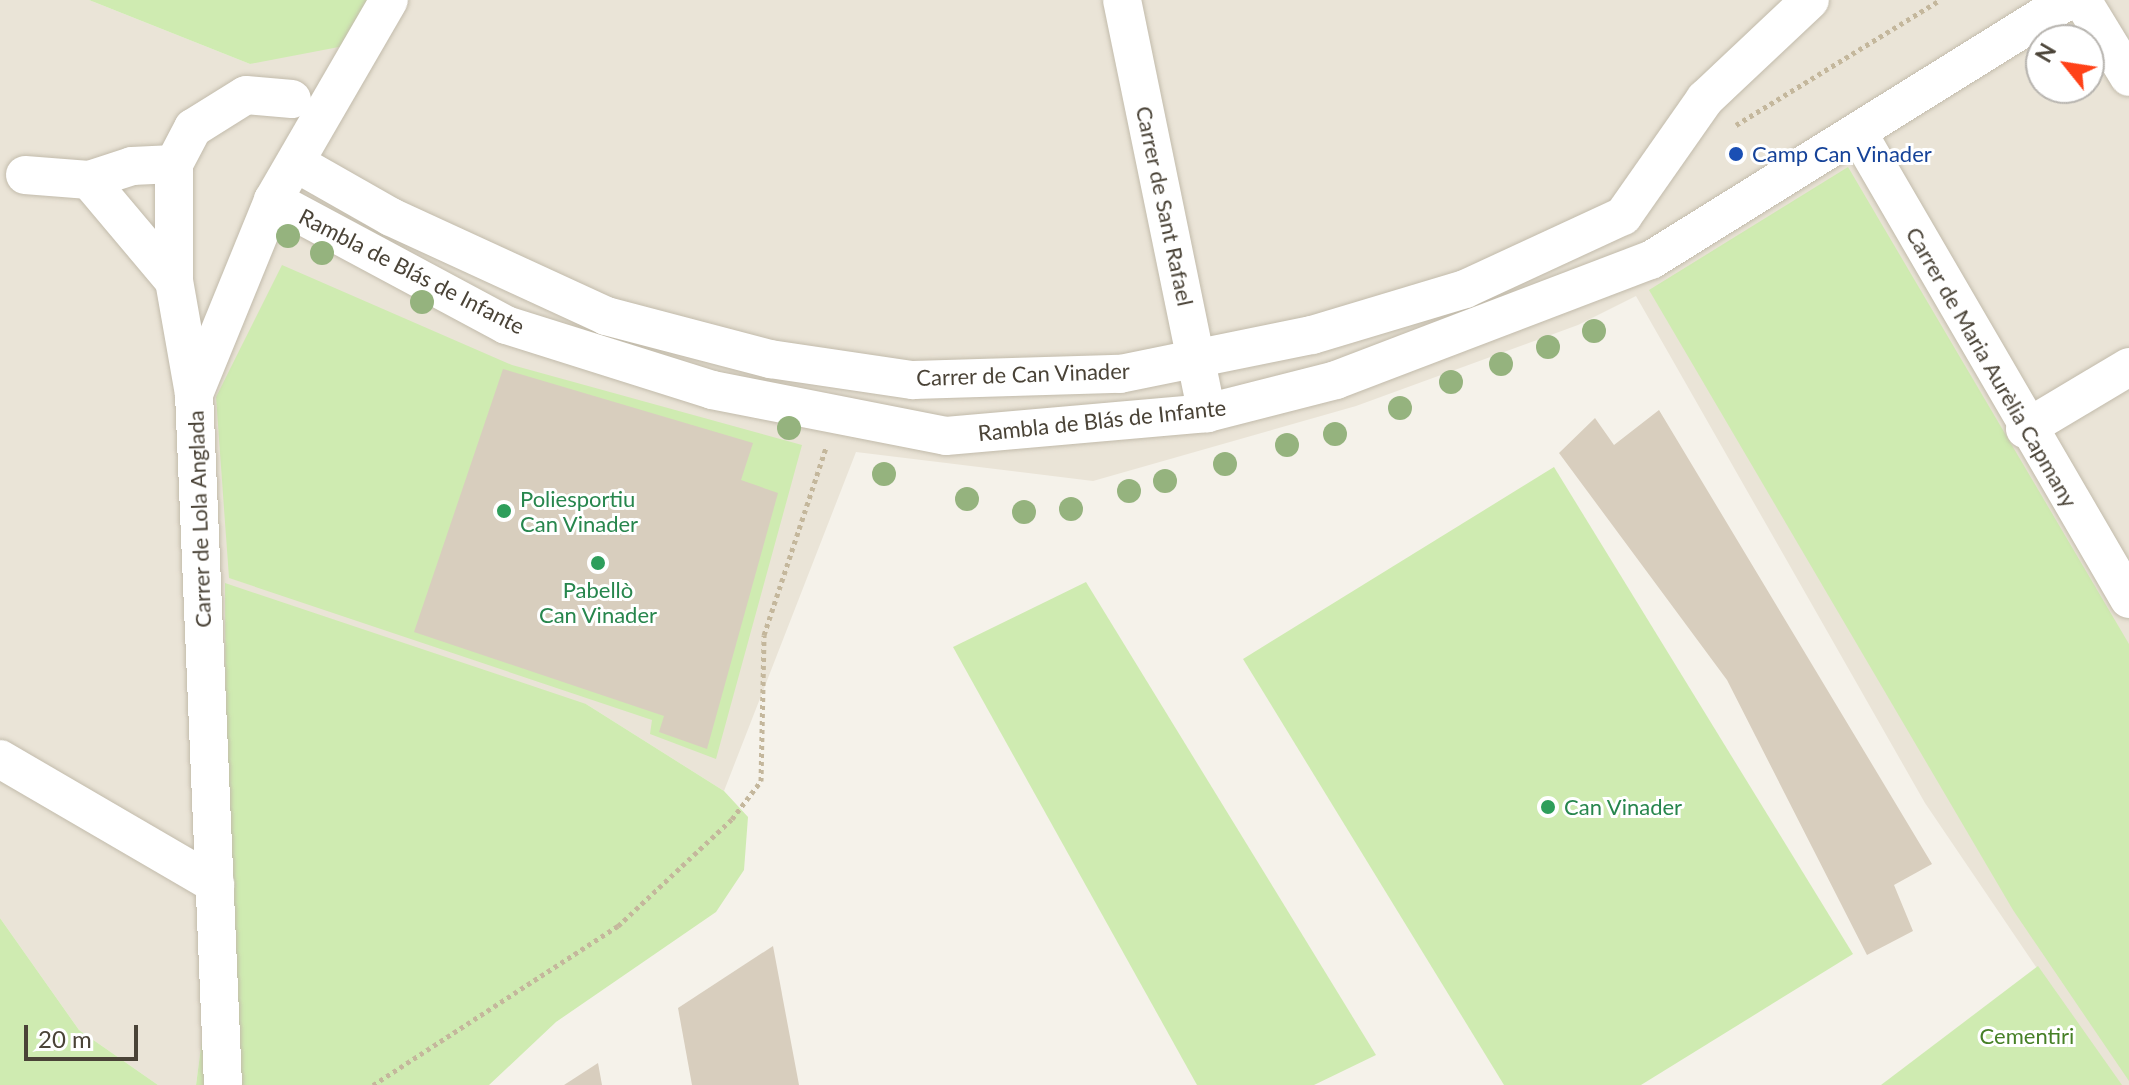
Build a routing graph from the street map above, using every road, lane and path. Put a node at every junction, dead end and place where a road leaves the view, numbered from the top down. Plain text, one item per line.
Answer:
1 (389, 0) edge
2 (1122, 0) edge
3 (1810, 0) edge
4 (2069, 0) edge
5 (2082, 0) edge
6 (2129, 77) edge
7 (292, 99) dead end
8 (1858, 133) junction
9 (296, 163) junction
10 (174, 164) junction
11 (25, 175) dead end
12 (89, 180) junction
13 (273, 200) junction
14 (174, 281) junction
15 (1196, 358) junction
16 (2129, 367) edge
17 (194, 394) junction
18 (1207, 413) junction
19 (2025, 429) junction
20 (827, 446) dead end
21 (2129, 599) edge
22 (0, 759) edge
23 (215, 884) junction
24 (223, 1085) edge
25 (373, 1085) edge

1 - 9 street, Carrer de Lola Anglada
2 - 15 street, Carrer de Sant Rafael
3 - 15 street, Carrer de Can Vinader
4 - 8 street, Rambla de Blás de Infante
5 - 6 street
7 - 10 street
8 - 18 street, Rambla de Blás de Infante
8 - 19 street, Carrer de Maria Aurèlia Capmany
9 - 13 street, Carrer de Lola Anglada
9 - 15 street, Carrer de Can Vinader
10 - 12 street
10 - 14 street
11 - 12 street
12 - 14 street
13 - 17 street, Carrer de Lola Anglada
13 - 18 street, Rambla de Blás de Infante
14 - 17 street
15 - 18 street, Carrer de Sant Rafael
16 - 19 street
17 - 23 street, Carrer de Lola Anglada
19 - 21 street, Carrer de Maria Aurèlia Capmany
20 - 25 path
22 - 23 street
23 - 24 street, Carrer de Lola Anglada

